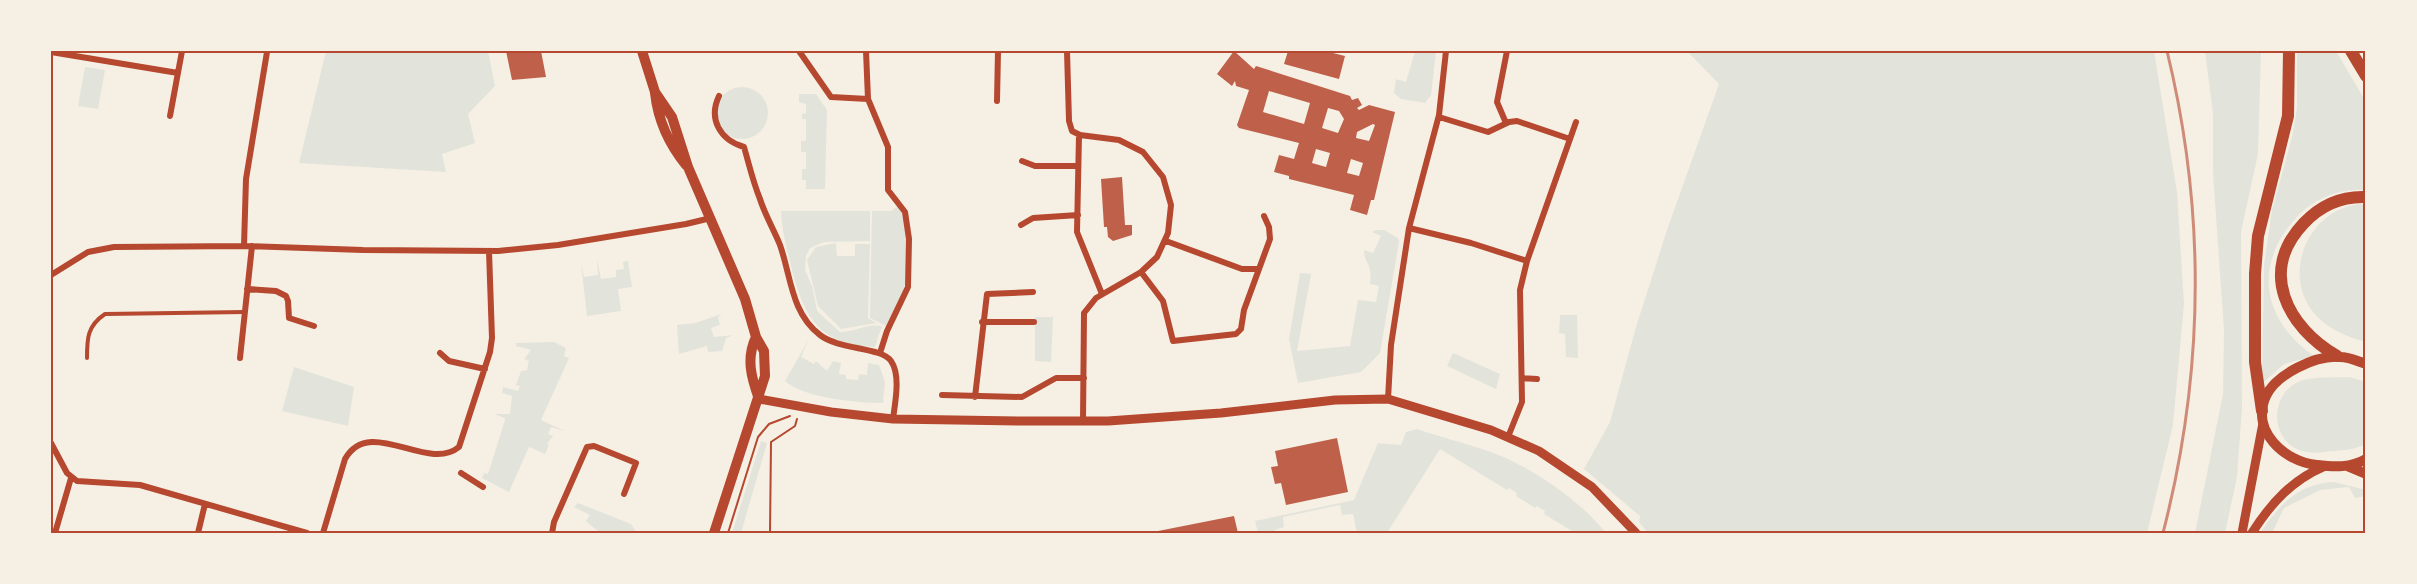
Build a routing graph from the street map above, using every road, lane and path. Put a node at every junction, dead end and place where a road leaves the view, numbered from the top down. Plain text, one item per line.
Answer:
1 (182, 51) edge
2 (642, 51) edge
3 (800, 51) edge
4 (866, 51) edge
5 (998, 51) edge
6 (1067, 51) edge
7 (1446, 51) edge
8 (1507, 51) edge
9 (2289, 51) edge
10 (2351, 51) edge
11 (51, 52) edge
12 (267, 52) edge
13 (83, 54) edge
14 (178, 73) junction
15 (2366, 76) edge
16 (718, 96) dead end
17 (868, 99) junction
18 (997, 101) dead end
19 (170, 116) dead end
20 (1438, 117) junction
21 (1576, 122) dead end
22 (1506, 123) junction
23 (1079, 135) junction
24 (1570, 139) junction
25 (1022, 161) dead end
26 (1078, 166) junction
27 (2366, 197) edge
28 (1078, 215) junction
29 (1264, 216) dead end
30 (711, 218) junction
31 (1021, 225) dead end
32 (1409, 228) junction
33 (1166, 241) junction
34 (244, 246) junction
35 (252, 246) junction
36 (489, 251) junction
37 (1527, 261) junction
38 (1259, 269) junction
39 (1141, 272) junction
40 (51, 275) edge
41 (247, 289) junction
42 (1033, 292) dead end
43 (1102, 294) junction
44 (245, 312) junction
45 (982, 322) junction
46 (1034, 322) dead end
47 (314, 326) dead end
48 (440, 353) dead end
49 (880, 353) junction
50 (2337, 356) junction
51 (240, 357) dead end
52 (87, 358) dead end
53 (2363, 362) edge
54 (485, 369) junction
55 (1084, 378) junction
56 (1522, 378) junction
57 (1537, 379) dead end
58 (942, 395) dead end
59 (975, 397) junction
60 (759, 399) junction
61 (1388, 399) junction
62 (790, 416) dead end
63 (2263, 416) junction
64 (797, 419) dead end
65 (893, 419) junction
66 (1083, 421) junction
67 (1508, 437) junction
68 (51, 442) edge
69 (2366, 459) edge
70 (2325, 466) junction
71 (2347, 466) junction
72 (461, 473) dead end
73 (2366, 474) edge
74 (72, 478) junction
75 (483, 487) dead end
76 (624, 494) dead end
77 (205, 504) junction
78 (55, 533) edge
79 (198, 533) edge
80 (307, 533) edge
81 (323, 533) edge
82 (552, 533) edge
83 (714, 533) edge
84 (728, 533) edge
85 (770, 533) edge
86 (1636, 533) edge
87 (2242, 533) edge
88 (2252, 533) edge

1 - 14 street
2 - 30 main road
3 - 17 street
4 - 17 street
5 - 18 street
6 - 23 street
7 - 20 street
8 - 22 street
9 - 63 highway
10 - 15 highway
11 - 13 street
12 - 34 street
13 - 14 street
14 - 19 street
16 - 49 street
17 - 49 street
20 - 22 street
20 - 32 street
21 - 24 street
22 - 24 street
23 - 26 street
23 - 33 street
24 - 37 street
25 - 26 street
26 - 28 street
27 - 50 highway
28 - 31 street
28 - 43 street
29 - 38 street
30 - 36 street
30 - 60 main road
32 - 37 street
32 - 61 street
33 - 38 street
33 - 39 street
34 - 35 street
34 - 40 street
35 - 36 street
35 - 41 street
36 - 54 street
37 - 56 street
38 - 39 street
39 - 43 street
41 - 44 street
41 - 47 street
42 - 45 street
43 - 55 street
44 - 51 street
44 - 52 lane
45 - 46 street
45 - 59 street
48 - 54 street
49 - 65 street
50 - 53 main road
50 - 63 main road
54 - 81 street
55 - 59 street
55 - 66 street
56 - 57 street
56 - 67 street
58 - 59 street
60 - 65 main road
60 - 83 main road
61 - 66 main road
61 - 67 main road
62 - 84 path
63 - 70 main road
63 - 87 main road
64 - 85 path
65 - 66 main road
67 - 86 main road
68 - 74 street
69 - 71 main road
70 - 71 main road
70 - 88 main road
71 - 73 main road
72 - 75 street
74 - 77 street
74 - 78 street
76 - 82 street
77 - 79 street
77 - 80 street

